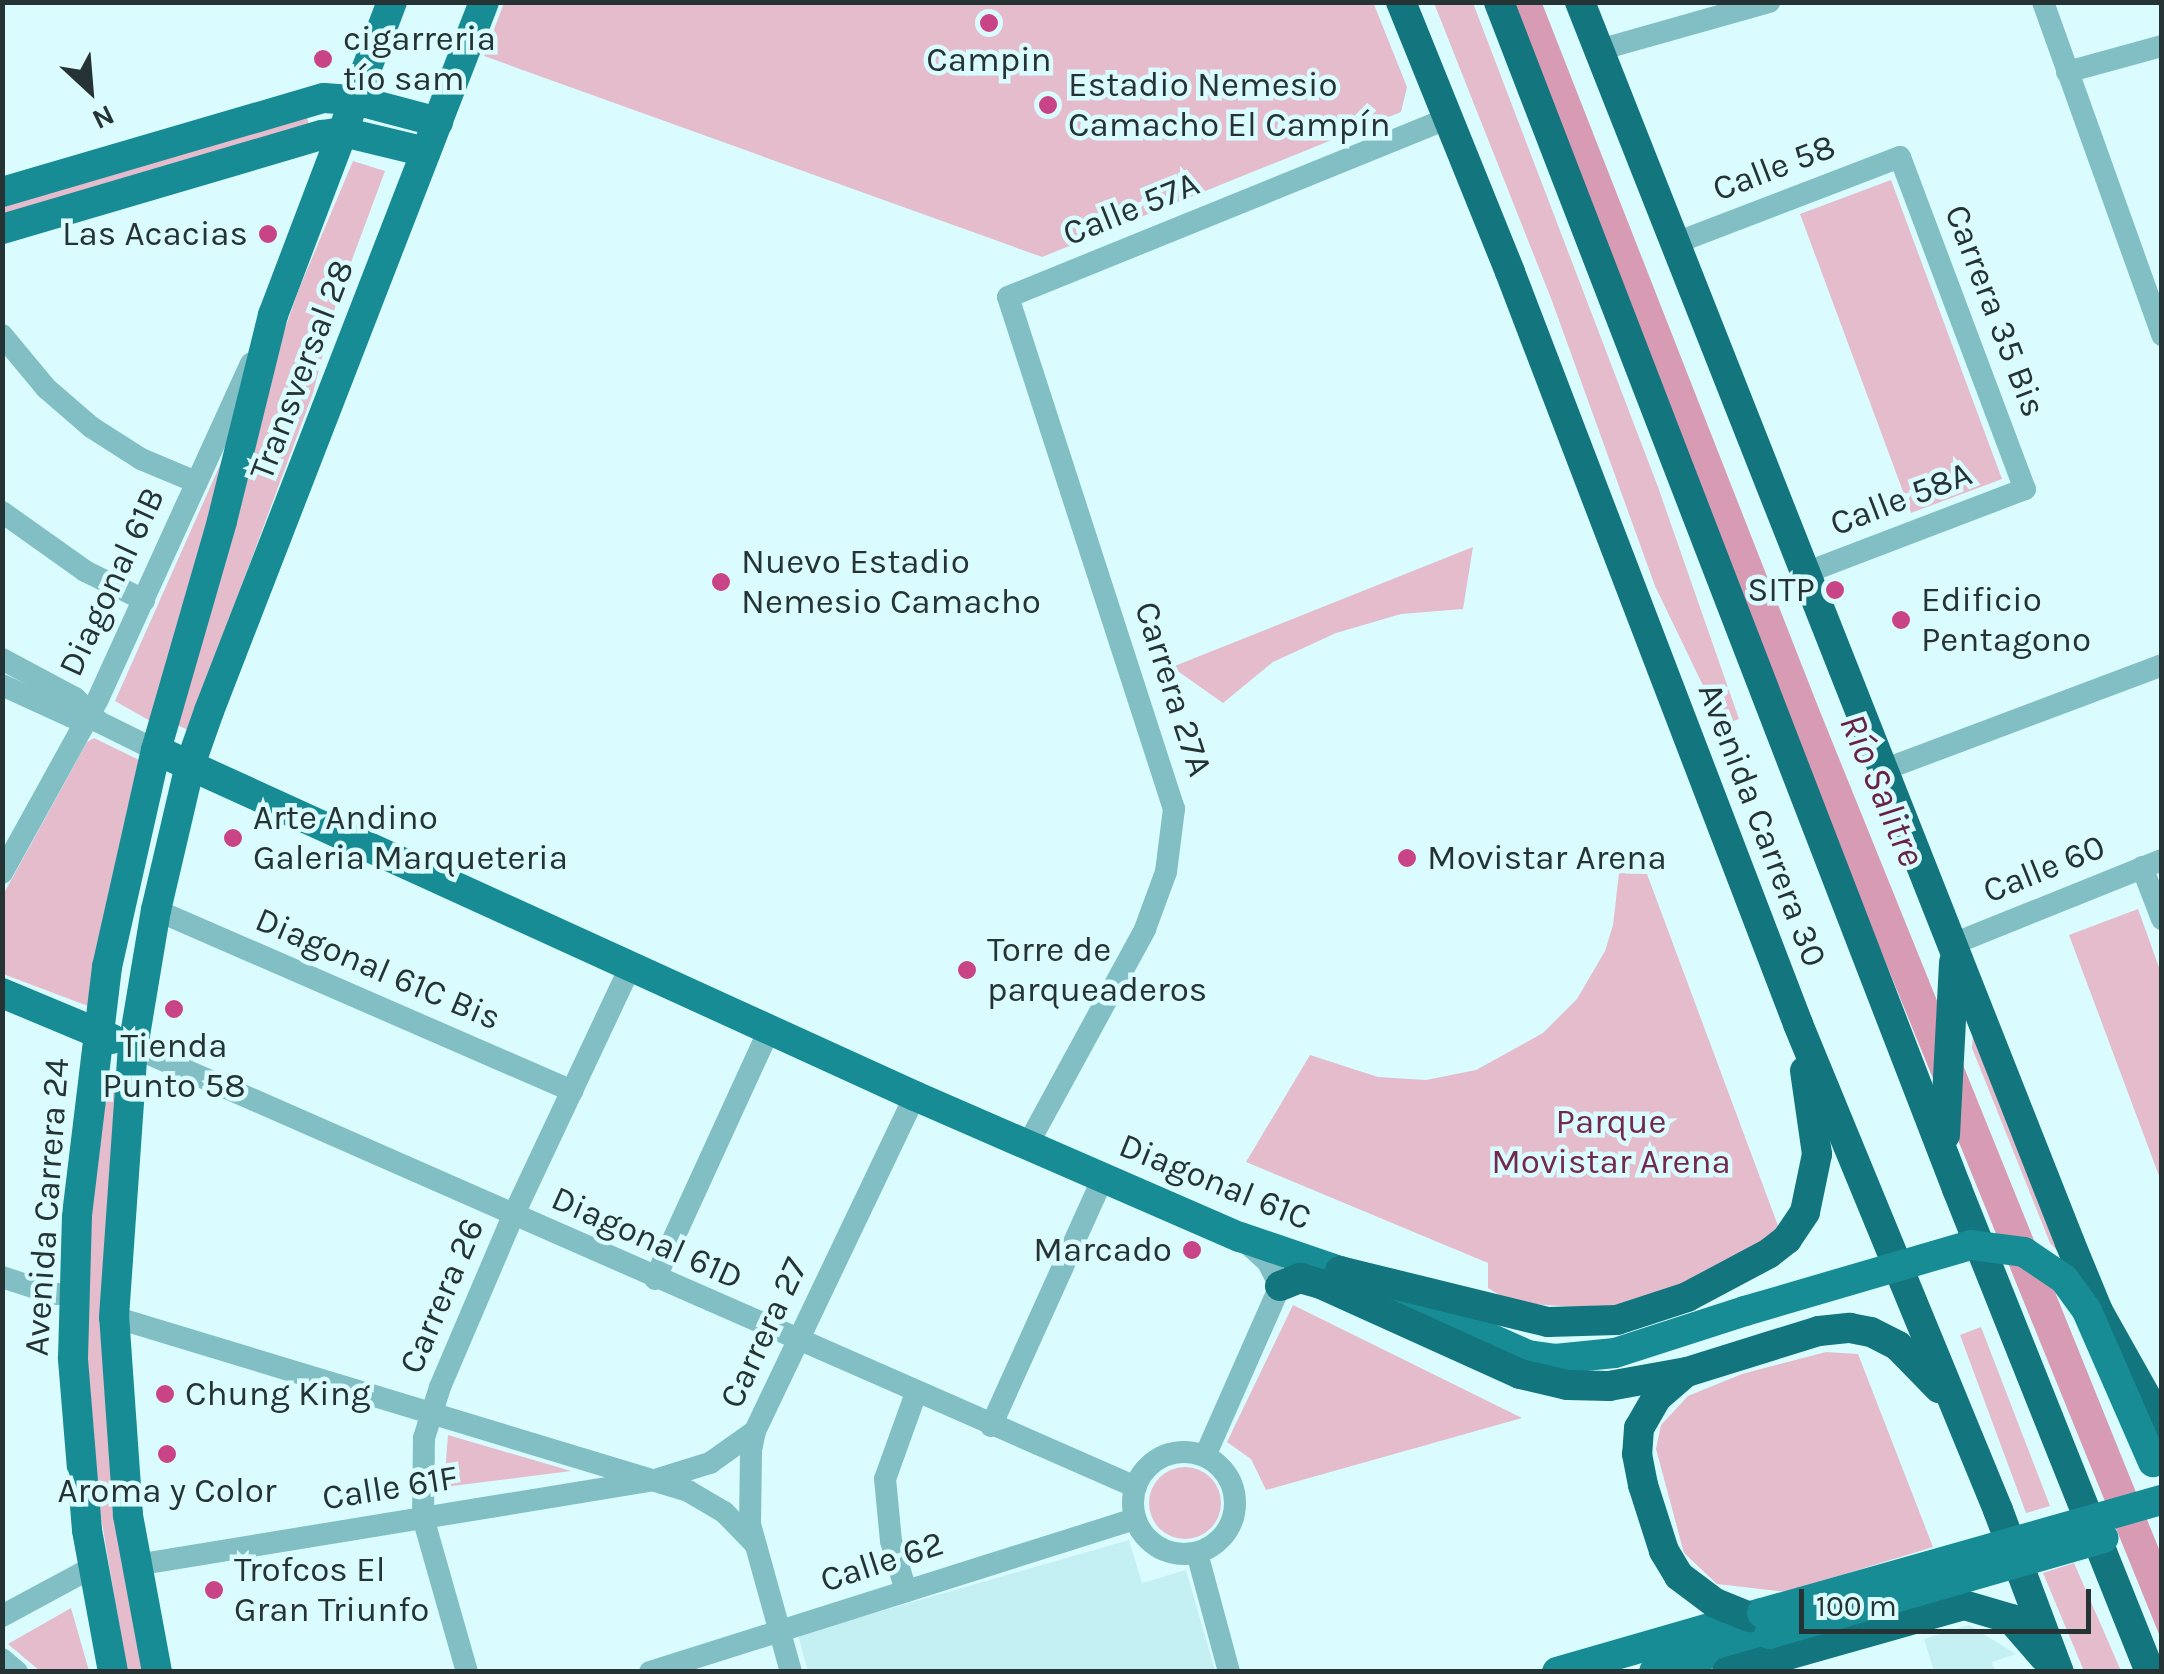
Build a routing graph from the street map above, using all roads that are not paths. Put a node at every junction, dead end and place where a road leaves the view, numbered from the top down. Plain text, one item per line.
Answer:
1 (392, 2) edge
2 (484, 2) edge
3 (1400, 2) edge
4 (1500, 2) edge
5 (1580, 2) edge
6 (1769, 2) edge
7 (2044, 2) edge
8 (2162, 46) edge
9 (1600, 50) junction
10 (2067, 72) junction
11 (355, 100) junction
12 (1448, 118) junction
13 (438, 122) junction
14 (343, 132) junction
15 (426, 152) junction
16 (1900, 157) joint
17 (2, 192) edge
18 (2, 229) edge
19 (1673, 244) junction
20 (2162, 258) edge
21 (2138, 265) junction
22 (1008, 297) joint
23 (274, 315) junction
24 (2, 335) edge
25 (2162, 335) edge
26 (196, 482) junction
27 (2025, 489) joint
28 (2, 512) edge
29 (1802, 574) junction
30 (144, 600) junction
31 (2, 660) edge
32 (2162, 665) edge
33 (2, 685) edge
34 (89, 716) junction
35 (156, 750) junction
36 (190, 766) junction
37 (1883, 770) junction
38 (9, 846) edge
39 (2152, 864) edge
40 (2, 873) edge
41 (156, 910) junction
42 (2161, 914) edge
43 (1953, 944) junction
44 (630, 965) junction
45 (2, 994) edge
46 (1798, 1024) junction
47 (770, 1028) junction
48 (96, 1032) junction
49 (133, 1047) junction
50 (572, 1091) junction
51 (916, 1096) junction
52 (1028, 1144) junction
53 (1103, 1178) junction
54 (1957, 1189) junction
55 (514, 1216) junction
56 (1240, 1237) junction
57 (1340, 1271) junction
58 (2, 1277) edge
59 (655, 1279) junction
60 (1280, 1286) junction
61 (74, 1294) junction
62 (114, 1317) junction
63 (798, 1343) junction
64 (1686, 1372) junction
65 (916, 1393) junction
66 (1954, 1406) junction
67 (2157, 1411) edge
68 (432, 1413) junction
69 (991, 1426) junction
70 (755, 1431) junction
71 (1205, 1456) junction
72 (2157, 1473) edge
73 (655, 1480) junction
74 (1136, 1488) junction
75 (2162, 1500) edge
76 (423, 1518) junction
77 (1135, 1518) junction
78 (2162, 1522) edge
79 (754, 1543) junction
80 (1197, 1553) junction
81 (136, 1565) junction
82 (93, 1568) junction
83 (906, 1591) junction
84 (2, 1616) edge
85 (1761, 1621) junction
86 (780, 1631) junction
87 (2, 1659) edge
88 (17, 1672) edge
89 (113, 1672) edge
90 (156, 1672) edge
91 (467, 1672) edge
92 (650, 1672) edge
93 (792, 1672) edge
94 (1229, 1672) edge
95 (1557, 1672) edge
96 (1654, 1672) edge
97 (1727, 1672) edge
98 (2057, 1672) edge
99 (2150, 1672) edge

1 - 11 main road, Transversal 28
2 - 13 main road, Transversal 28
3 - 12 highway, Avenida Carrera 30
4 - 54 highway, Avenida Carrera 30
5 - 9 highway
6 - 9 street
7 - 10 street
8 - 10 street
9 - 19 highway
10 - 21 street
11 - 13 main road
11 - 14 main road, Transversal 28
11 - 17 main road
12 - 22 street, Calle 57A
12 - 46 highway, Avenida Carrera 30
13 - 15 main road, Transversal 28
14 - 15 main road
14 - 18 main road
14 - 23 main road, Transversal 28
15 - 36 main road, Transversal 28
16 - 19 street, Calle 58
16 - 27 street, Carrera 35 Bis
19 - 29 highway
20 - 21 street
21 - 25 street
22 - 52 street, Carrera 27A
23 - 26 street, Diagonal 61B
23 - 35 main road, Transversal 28
24 - 26 street
26 - 30 street, Diagonal 61B
27 - 29 street, Calle 58A
28 - 30 street
29 - 37 highway
30 - 34 street, Diagonal 61B
31 - 34 street
32 - 37 street
33 - 34 street
34 - 35 street
34 - 38 street, Diagonal 61B
35 - 36 main road, Diagonal 61C
35 - 48 main road, Avenida Carrera 24
36 - 41 main road, Avenida Carrera 24
36 - 44 main road, Diagonal 61C
37 - 43 highway
38 - 40 street, Diagonal 61B
39 - 42 street
39 - 43 street, Calle 60
41 - 49 main road, Avenida Carrera 24
41 - 50 street, Diagonal 61C Bis
43 - 54 highway
43 - 67 highway
44 - 47 main road, Diagonal 61C
44 - 50 street, Carrera 26
45 - 48 main road
46 - 57 highway
46 - 66 highway, Avenida Carrera 30
47 - 51 main road, Diagonal 61C
47 - 59 street
48 - 49 main road
48 - 61 main road, Avenida Carrera 24
49 - 55 street, Diagonal 61D
49 - 62 main road, Avenida Carrera 24
50 - 55 street, Carrera 26
51 - 52 main road, Diagonal 61C
51 - 63 street, Carrera 27
52 - 53 main road, Diagonal 61C
53 - 56 main road, Diagonal 61C
53 - 69 street
54 - 99 highway, Avenida Carrera 30
55 - 59 street, Diagonal 61D
55 - 68 street, Carrera 26
56 - 57 main road, Diagonal 61C
56 - 60 street
57 - 72 main road, Diagonal 61C, bridge
58 - 61 street
59 - 63 street, Diagonal 61D
60 - 64 highway
60 - 71 street
61 - 82 main road, Avenida Carrera 24
62 - 68 street
62 - 81 main road, Avenida Carrera 24
63 - 65 street, Diagonal 61D
63 - 70 street, Carrera 27
64 - 66 highway
64 - 85 highway
65 - 69 street, Diagonal 61D
65 - 83 street
66 - 98 highway, Avenida Carrera 30
68 - 73 street
68 - 76 street, Carrera 26
69 - 74 street, Diagonal 61D
70 - 73 street, Calle 61F
70 - 79 street, Carrera 27
71 - 74 street
71 - 80 street
73 - 76 street, Calle 61F
73 - 79 street
74 - 77 street
75 - 85 main road, bridge
76 - 81 street, Calle 61F
76 - 91 street, Carrera 26
77 - 80 street
77 - 83 street, Calle 62
78 - 85 main road, bridge
79 - 86 street, Carrera 27
80 - 94 street
81 - 90 main road, Avenida Carrera 24
82 - 84 street
82 - 89 main road, Avenida Carrera 24
83 - 86 street, Calle 62
85 - 95 main road
85 - 96 main road
86 - 92 street, Calle 62
86 - 93 street, Carrera 27
87 - 88 street
97 - 98 highway

